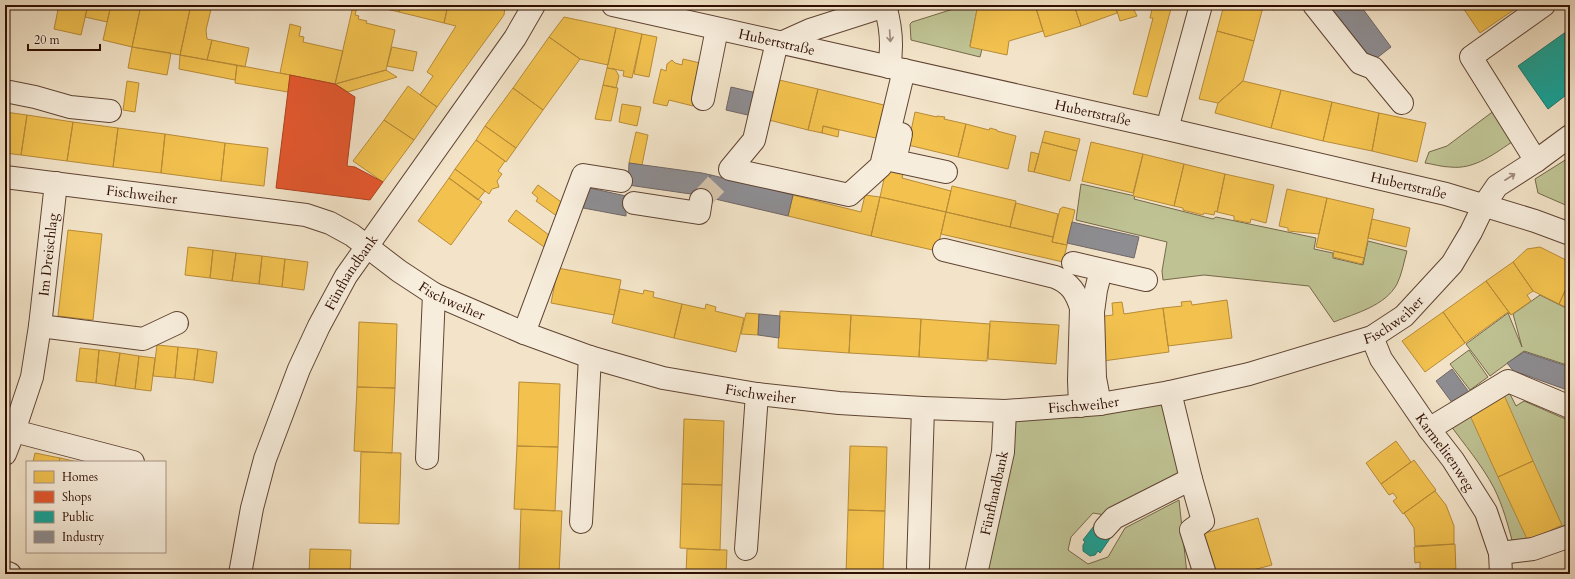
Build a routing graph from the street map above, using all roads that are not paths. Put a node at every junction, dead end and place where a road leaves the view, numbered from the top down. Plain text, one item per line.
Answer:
1 (534, 5) edge
2 (613, 5) edge
3 (886, 5) edge
4 (1201, 5) edge
5 (1314, 5) edge
6 (1544, 5) edge
7 (717, 29) junction
8 (779, 42) junction
9 (903, 70) junction
10 (5, 91) edge
11 (703, 99) dead end
12 (1402, 103) dead end
13 (110, 112) dead end
14 (1167, 129) junction
15 (1570, 136) edge
16 (1536, 161) junction
17 (946, 172) dead end
18 (5, 177) edge
19 (621, 181) dead end
20 (56, 183) junction
21 (701, 200) tunnel mouth
22 (634, 203) dead end
23 (1484, 205) junction
24 (1570, 234) edge
25 (367, 246) junction
26 (944, 250) dead end
27 (1073, 263) dead end
28 (1101, 270) junction
29 (1146, 280) dead end
30 (434, 294) junction
31 (177, 323) dead end
32 (40, 326) junction
33 (524, 333) junction
34 (1372, 337) junction
35 (590, 357) junction
36 (1170, 392) junction
37 (757, 394) junction
38 (1090, 405) junction
39 (1570, 407) edge
40 (923, 408) junction
41 (1006, 411) junction
42 (1429, 429) junction
43 (14, 431) junction
44 (5, 454) edge
45 (427, 458) dead end
46 (130, 461) edge
47 (1191, 479) junction
48 (581, 522) dead end
49 (1105, 528) dead end
50 (1570, 536) edge
51 (746, 549) dead end
52 (1500, 563) edge
53 (918, 567) dead end
54 (5, 572) edge
55 (10, 574) edge
56 (240, 574) edge
57 (976, 574) edge
58 (1205, 574) edge

1 - 25 street, Fünfhandbank
2 - 7 street, Hubertstraße
3 - 8 street
3 -> 9 street
4 - 14 street
5 - 12 street
6 - 16 street
7 - 8 street, Hubertstraße
7 - 11 street
8 - 9 street, Hubertstraße
8 - 9 street
9 - 14 street, Hubertstraße
9 - 17 street
10 - 13 street
14 - 23 street, Hubertstraße
15 - 16 street, Fischweiher
23 -> 16 street, Fischweiher
18 - 20 street, Fischweiher
19 - 33 street
20 - 25 street, Fischweiher
20 - 32 street, Im Dreischlag
21 - 22 street
23 - 24 street, Hubertstraße
23 - 34 street, Fischweiher
25 - 30 street, Fischweiher
25 - 56 street, Fünfhandbank
26 - 38 street
27 - 28 street
28 - 29 street
28 - 38 street
30 - 33 street, Fischweiher
30 - 45 street
31 - 32 street
32 - 43 street, Im Dreischlag
33 - 35 street, Fischweiher
34 - 36 street, Fischweiher
34 - 42 street, Karmelitenweg
35 - 37 street, Fischweiher
35 - 48 street
36 - 38 street, Fischweiher
36 - 47 street
37 - 40 street, Fischweiher
37 - 51 street
38 - 41 street, Fischweiher
39 - 42 street
40 - 41 street, Fischweiher
40 - 53 street
41 - 57 street, Fünfhandbank
42 - 52 street, Karmelitenweg
43 - 44 street, Im Dreischlag
43 - 46 street
47 - 49 street
47 - 58 street
50 - 52 street
54 - 55 street

